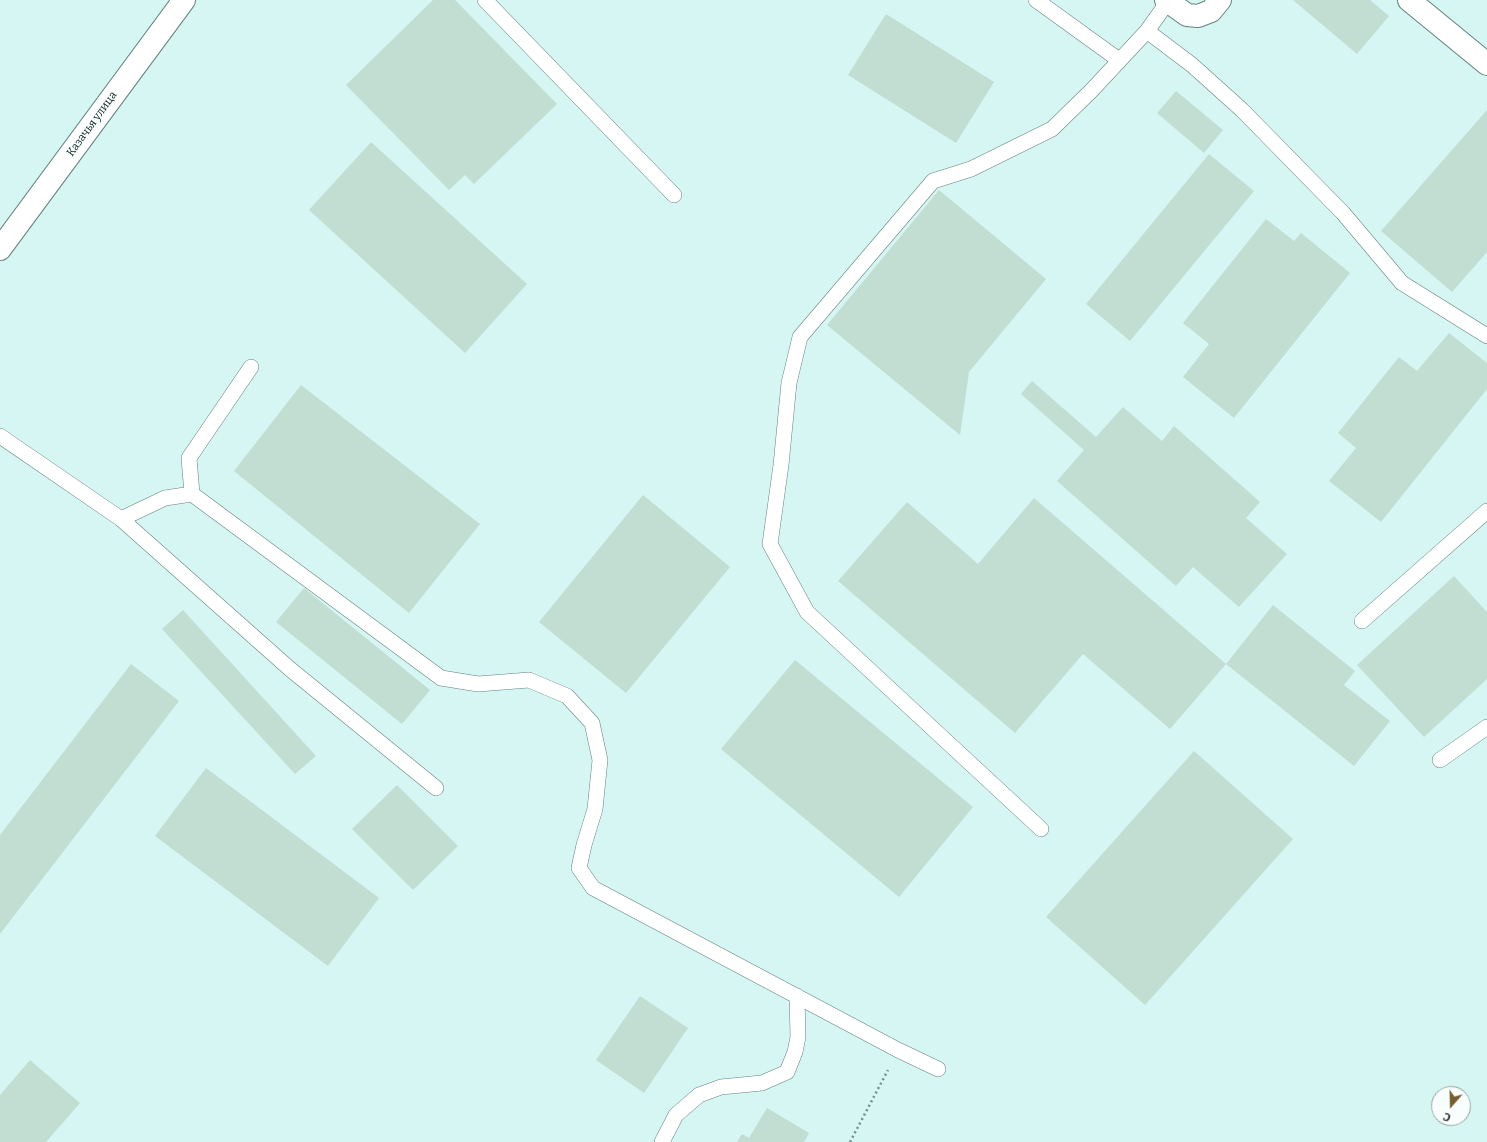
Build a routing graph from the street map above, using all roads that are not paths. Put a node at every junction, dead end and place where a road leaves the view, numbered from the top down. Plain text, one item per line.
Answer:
1 (184, 0) edge
2 (485, 0) edge
3 (1036, 0) edge
4 (1168, 0) edge
5 (1220, 0) edge
6 (1408, 0) edge
7 (1147, 32) junction
8 (1119, 60) junction
9 (1487, 64) edge
10 (674, 195) dead end
11 (0, 249) edge
12 (1487, 336) edge
13 (251, 367) dead end
14 (0, 436) edge
15 (192, 494) junction
16 (1487, 511) edge
17 (121, 519) junction
18 (1362, 621) dead end
19 (1487, 727) edge
20 (1440, 760) dead end
21 (436, 788) dead end
22 (1041, 829) dead end
23 (797, 996) junction
24 (938, 1070) dead end
25 (662, 1142) edge

1 - 11 street, Казачья улица
2 - 10 lane
3 - 8 lane
4 - 5 street
4 - 7 lane
6 - 9 street
7 - 8 lane
7 - 12 lane
8 - 22 lane
13 - 15 lane
14 - 17 lane
15 - 17 lane
15 - 23 lane
16 - 18 lane
17 - 21 lane
19 - 20 lane
23 - 24 lane
23 - 25 lane

